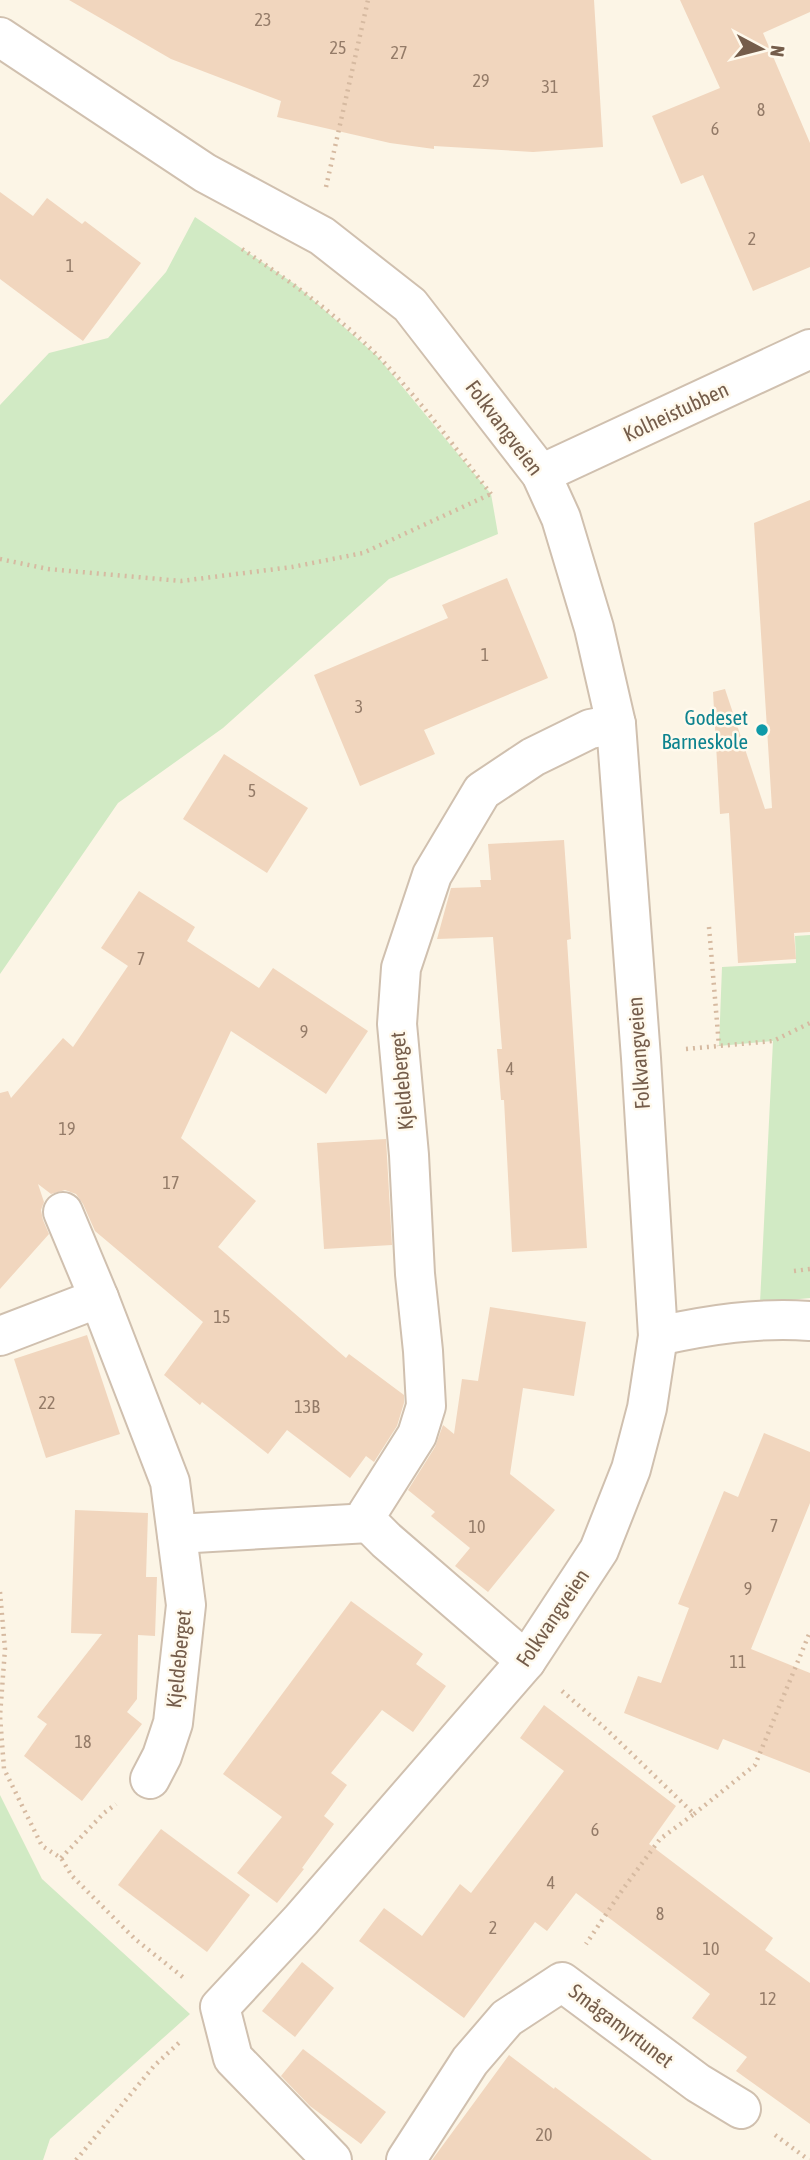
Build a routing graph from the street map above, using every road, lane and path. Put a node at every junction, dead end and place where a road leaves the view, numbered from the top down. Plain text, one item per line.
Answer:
1 (368, 0) edge
2 (0, 37) edge
3 (316, 233) junction
4 (240, 247) dead end
5 (810, 349) edge
6 (541, 474) junction
7 (491, 494) junction
8 (0, 559) edge
9 (616, 724) junction
10 (709, 927) dead end
11 (810, 1023) edge
12 (719, 1046) junction
13 (641, 1058) junction
14 (63, 1212) dead end
15 (99, 1298) junction
16 (810, 1321) edge
17 (0, 1336) edge
18 (658, 1336) junction
19 (369, 1522) junction
20 (177, 1534) junction
21 (0, 1592) edge
22 (810, 1632) edge
23 (526, 1661) junction
24 (150, 1779) joint
25 (694, 1814) junction
26 (61, 1858) junction
27 (562, 1982) junction
28 (219, 2007) junction
29 (741, 2109) dead end
30 (76, 2160) edge
31 (332, 2160) edge
32 (406, 2160) edge

1 - 3 path
2 - 3 street, Folkvangveien
3 - 6 street, Folkvangveien
4 - 7 path
5 - 6 street, Kolheistubben
6 - 7 path
6 - 9 street, Folkvangveien
7 - 8 path
9 - 13 street, Folkvangveien
9 - 19 street, Kjeldeberget
10 - 12 path
11 - 12 path
12 - 13 path
13 - 18 street, Folkvangveien
14 - 15 street, Kjeldeberget
15 - 17 street
15 - 20 street, Kjeldeberget
16 - 18 street
18 - 23 street, Folkvangveien
19 - 20 street
19 - 23 street
20 - 24 street, Kjeldeberget
21 - 26 path
22 - 25 path
23 - 25 path
23 - 28 street, Folkvangveien
24 - 26 path
25 - 27 path
26 - 28 path
27 - 29 street, Smågamyrtunet
27 - 32 street, Smågamyrtunet
28 - 30 path
28 - 31 street

